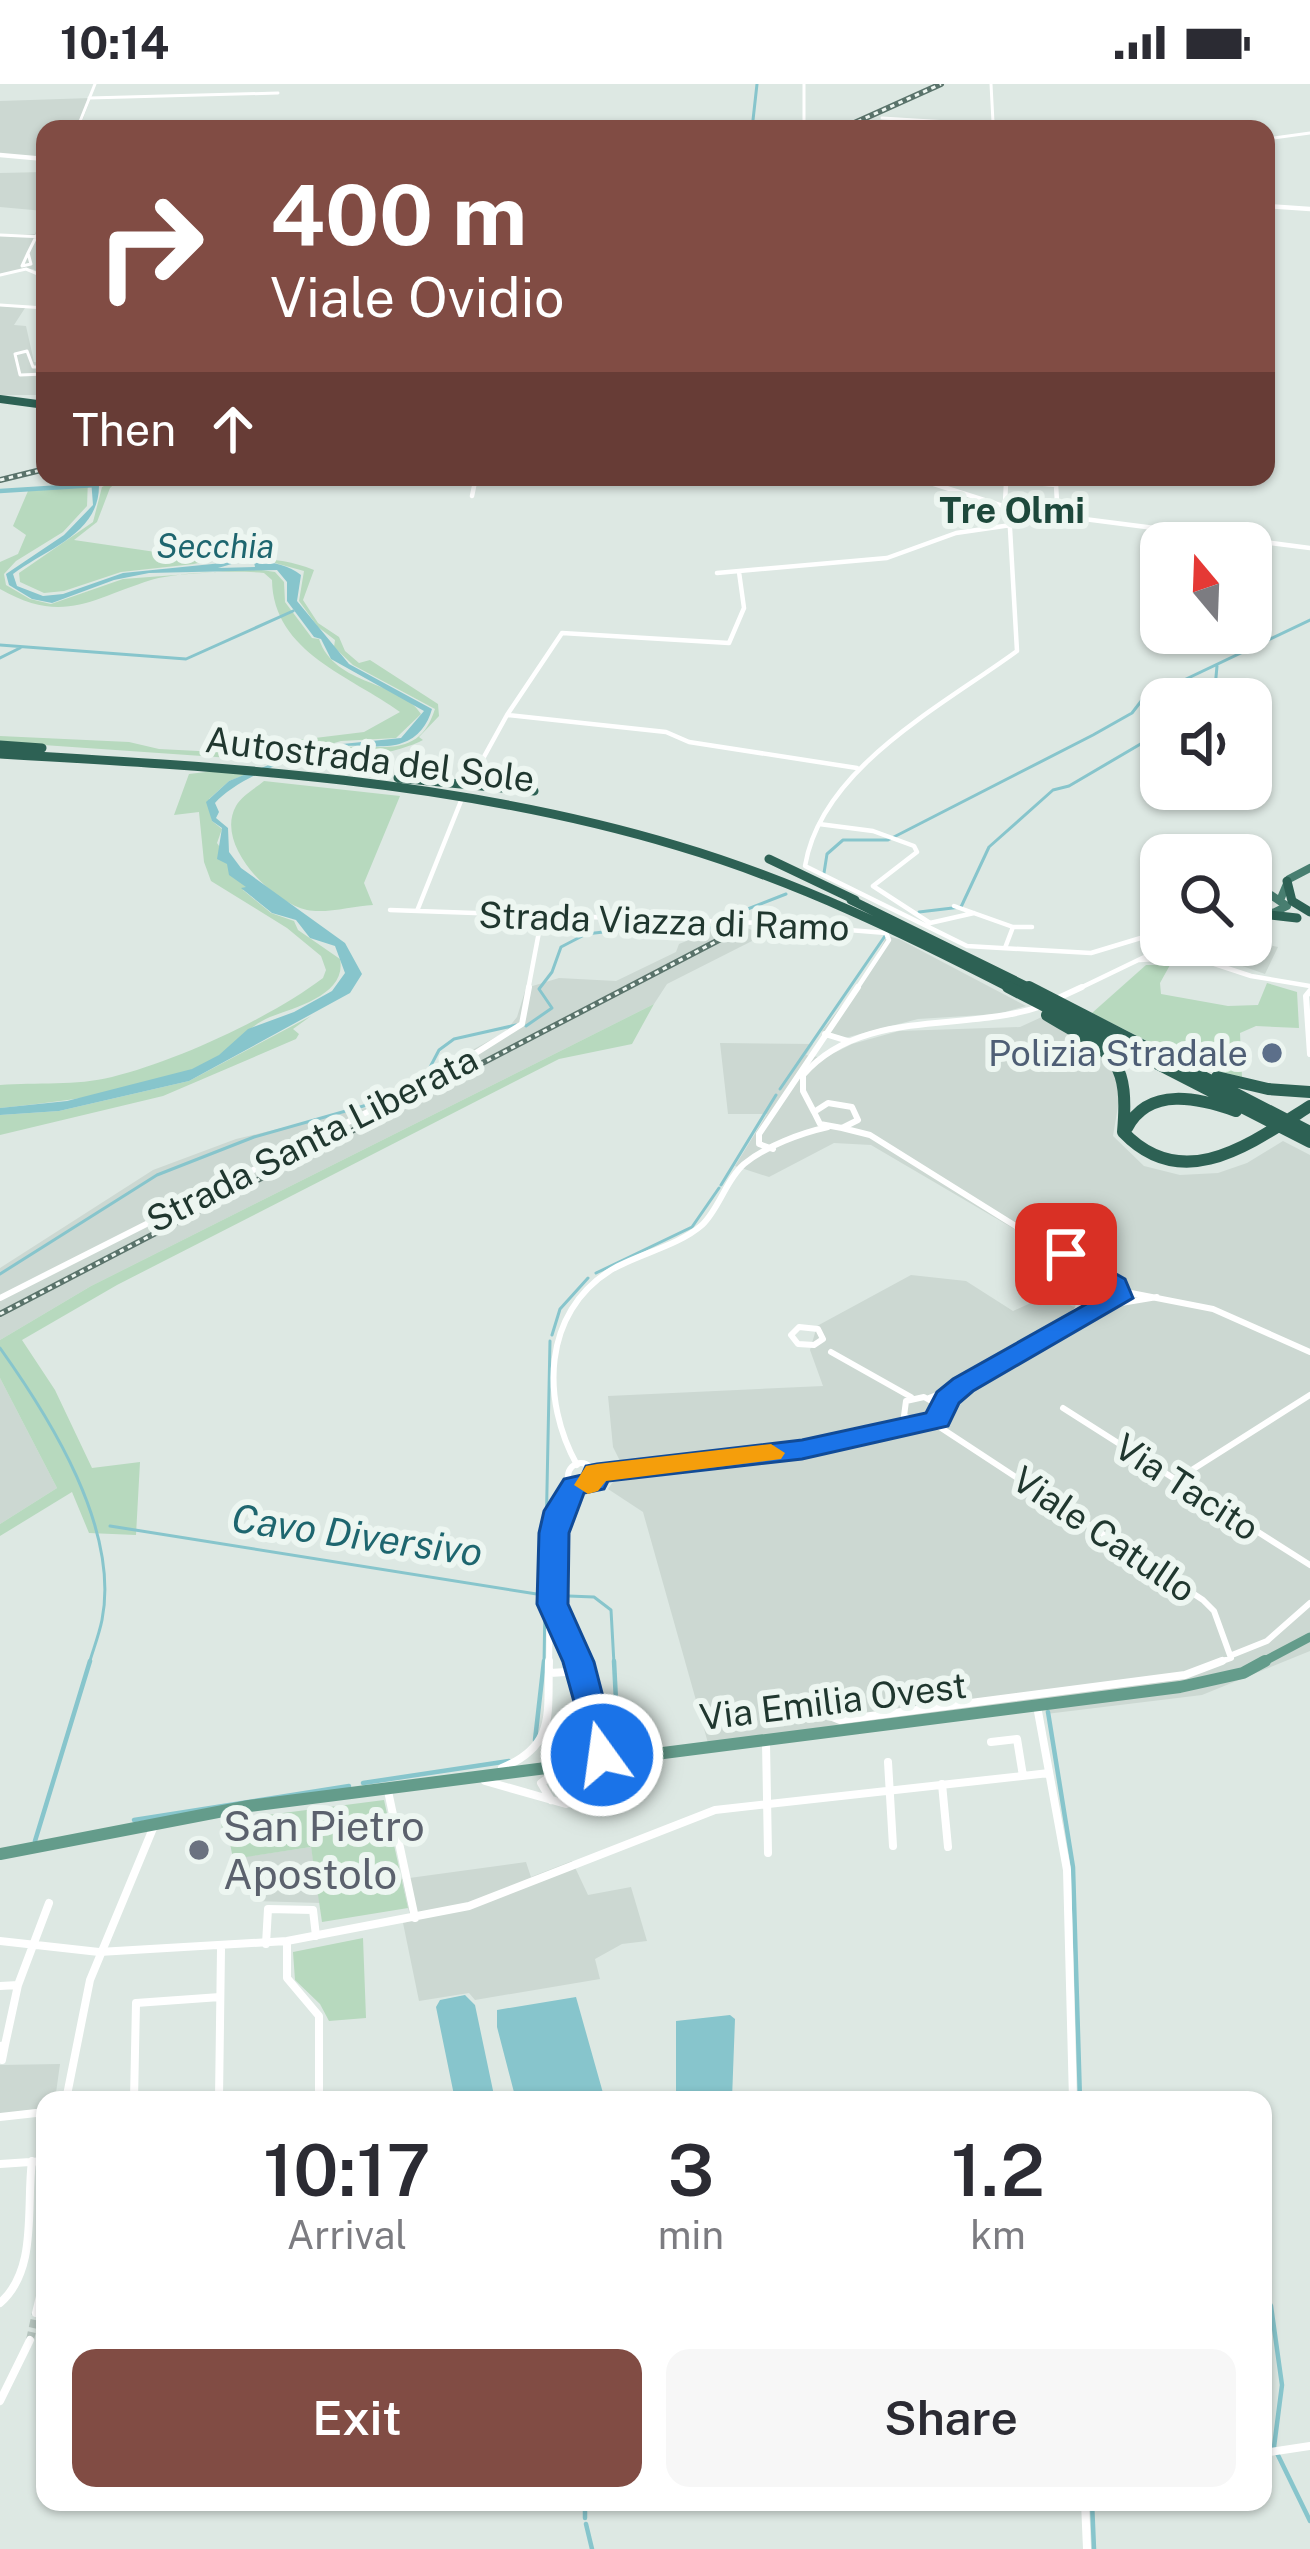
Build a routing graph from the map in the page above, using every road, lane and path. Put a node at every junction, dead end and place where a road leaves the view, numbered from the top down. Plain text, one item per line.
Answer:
1 (95, 84) edge
2 (804, 84) edge
3 (991, 84) edge
4 (278, 93) dead end
5 (89, 98) junction
6 (882, 118) dead end
7 (80, 120) edge
8 (804, 120) edge
9 (938, 120) edge
10 (993, 120) edge
11 (1310, 134) edge
12 (1275, 138) edge
13 (0, 155) edge
14 (36, 158) edge
15 (1275, 207) edge
16 (1310, 209) edge
17 (0, 235) edge
18 (36, 237) joint
19 (28, 253) dead end
20 (36, 273) edge
21 (0, 275) edge
22 (0, 305) edge
23 (36, 307) edge
24 (36, 368) edge
25 (36, 371) edge
26 (0, 399) edge
27 (36, 404) edge
28 (474, 486) edge
29 (940, 486) edge
30 (1009, 486) edge
31 (1056, 486) edge
32 (472, 496) dead end
33 (1057, 502) dead end
34 (1009, 508) junction
35 (1011, 525) junction
36 (1310, 548) edge
37 (739, 572) junction
38 (717, 573) dead end
39 (507, 715) junction
40 (0, 753) edge
41 (215, 764) junction
42 (857, 768) junction
43 (306, 771) junction
44 (390, 778) junction
45 (374, 782) junction
46 (468, 785) dead end
47 (534, 791) dead end
48 (460, 801) dead end
49 (500, 811) dead end
50 (819, 824) junction
51 (687, 857) dead end
52 (769, 860) dead end
53 (1310, 868) edge
54 (767, 875) junction
55 (1287, 882) junction
56 (1272, 891) edge
57 (1272, 892) edge
58 (1272, 898) edge
59 (867, 906) junction
60 (954, 906) dead end
61 (1272, 906) edge
62 (1281, 906) junction
63 (1272, 909) edge
64 (389, 910) dead end
65 (417, 911) junction
66 (974, 913) junction
67 (542, 916) junction
68 (1307, 916) edge
69 (930, 923) junction
70 (1013, 927) junction
71 (1032, 927) dead end
72 (935, 932) junction
73 (1140, 940) edge
74 (1140, 946) edge
75 (1005, 948) junction
76 (943, 953) junction
77 (1140, 958) edge
78 (1140, 961) edge
79 (1130, 962) junction
80 (1224, 966) edge
81 (1310, 989) edge
82 (1114, 1031) junction
83 (825, 1034) junction
84 (852, 1041) junction
85 (827, 1051) junction
86 (1310, 1054) edge
87 (786, 1090) junction
88 (1310, 1092) edge
89 (804, 1093) junction
90 (833, 1103) junction
91 (1310, 1105) edge
92 (814, 1114) junction
93 (858, 1120) junction
94 (829, 1127) junction
95 (842, 1128) junction
96 (1266, 1130) junction
97 (803, 1132) junction
98 (1310, 1132) edge
99 (870, 1135) junction
100 (1310, 1145) edge
101 (773, 1149) junction
102 (1050, 1244) junction
103 (1102, 1280) junction
104 (1081, 1282) junction
105 (1118, 1288) junction
106 (1157, 1297) junction
107 (0, 1298) edge
108 (1079, 1299) junction
109 (1117, 1300) junction
110 (1097, 1306) junction
111 (1047, 1337) junction
112 (823, 1339) junction
113 (810, 1346) junction
114 (831, 1352) junction
115 (1310, 1352) edge
116 (883, 1384) junction
117 (963, 1385) junction
118 (1310, 1394) edge
119 (914, 1398) junction
120 (929, 1398) junction
121 (1064, 1408) dead end
122 (902, 1411) junction
123 (941, 1412) junction
124 (913, 1421) junction
125 (932, 1422) junction
126 (883, 1430) junction
127 (953, 1432) junction
128 (577, 1465) junction
129 (597, 1473) junction
130 (1176, 1480) junction
131 (574, 1485) junction
132 (1310, 1565) edge
133 (552, 1598) junction
134 (1310, 1603) edge
135 (1310, 1637) edge
136 (1232, 1655) junction
137 (581, 1671) junction
138 (550, 1673) junction
139 (824, 1697) dead end
140 (1037, 1706) junction
141 (765, 1739) junction
142 (991, 1742) dead end
143 (602, 1755) dead end
144 (631, 1757) junction
145 (888, 1762) dead end
146 (605, 1768) dead end
147 (1049, 1773) junction
148 (1023, 1776) junction
149 (942, 1784) junction
150 (410, 1785) junction
151 (387, 1788) junction
152 (889, 1790) junction
153 (769, 1803) junction
154 (566, 1804) junction
155 (154, 1823) junction
156 (893, 1846) dead end
157 (948, 1847) dead end
158 (768, 1853) dead end
159 (0, 1854) edge
160 (49, 1904) dead end
161 (415, 1918) junction
162 (316, 1936) junction
163 (0, 1941) edge
164 (287, 1941) junction
165 (266, 1944) junction
166 (33, 1945) junction
167 (221, 1949) junction
168 (99, 1952) junction
169 (18, 1985) junction
170 (0, 1986) edge
171 (220, 1997) junction
172 (3, 2045) edge
173 (2, 2060) edge
174 (68, 2091) edge
175 (134, 2091) edge
176 (219, 2091) edge
177 (319, 2091) edge
178 (1073, 2091) edge
179 (36, 2113) edge
180 (0, 2116) edge
181 (32, 2162) junction
182 (36, 2162) edge
183 (0, 2164) edge
184 (0, 2303) edge
185 (30, 2340) tunnel mouth
186 (0, 2401) edge
187 (1310, 2446) edge
188 (1272, 2453) edge
189 (1085, 2511) edge
190 (1087, 2549) edge

1 - 5 street
2 - 8 street
3 - 10 street
4 - 5 street
5 - 7 street
6 - 9 street
11 - 12 street
13 - 14 main road
15 - 16 main road
17 - 18 street
18 - 19 street
20 - 21 street
22 - 23 street
24 - 25 street
26 - 27 highway
28 - 32 street
29 - 34 street
30 - 34 street
31 - 33 street
34 - 35 street
34 - 36 street
35 - 37 street
35 - 42 street
37 - 38 street
37 - 39 street
39 - 42 street
39 - 46 street
40 - 41 highway, Autostrada del Sole
40 - 41 highway, Autostrada del Sole
41 - 43 highway, Autostrada del Sole
42 - 50 street
43 - 44 highway, Autostrada del Sole
43 - 45 highway, Autostrada del Sole
44 - 47 highway
44 - 59 highway, Autostrada del Sole
45 - 49 highway
45 - 54 highway, Autostrada del Sole
48 - 65 street
50 - 69 street
50 - 72 street
51 - 54 highway
52 - 59 highway
53 - 55 highway
54 - 76 highway, Autostrada del Sole
55 - 56 highway
55 - 57 highway
55 - 62 highway
55 - 68 highway
58 - 62 highway
59 - 82 highway, Autostrada del Sole
60 - 66 street
61 - 62 highway
62 - 68 highway
63 - 68 highway
64 - 65 street, Strada Viazza di Ramo
65 - 67 street, Strada Viazza di Ramo
66 - 69 street
66 - 70 street
67 - 83 street, Strada Viazza di Ramo
67 - 107 street, Strada Santa Liberata
69 - 72 street
70 - 71 street
70 - 75 street
72 - 75 street
73 - 75 street
74 - 79 street
76 - 96 highway
76 - 100 highway, Autostrada del Sole
77 - 79 street
78 - 79 street
79 - 84 street
80 - 81 street
81 - 86 street
82 - 88 highway
82 - 98 highway, Autostrada del Sole
83 - 84 street
83 - 85 street
83 - 87 street, Strada Viazza di Ramo
84 - 85 street
85 - 89 street
87 - 89 street
87 - 101 street, Strada Viazza di Ramo
89 - 90 street
89 - 92 street
90 - 92 street
90 - 93 street
91 - 96 highway
92 - 94 street
92 - 97 street
93 - 95 street
93 - 99 street
94 - 95 street
94 - 97 street
95 - 99 street
96 - 100 highway
97 - 101 street
99 - 102 street
101 - 128 street
102 - 103 street
102 - 104 street
103 - 104 street
103 - 105 street
104 - 108 street
105 - 106 street
105 - 109 street
106 - 109 street
106 - 115 street
108 - 110 street
108 - 111 street
109 - 110 street
110 - 111 street
111 - 117 street
112 - 113 street
112 - 113 street
112 - 114 street
113 - 114 street
114 - 116 street
116 - 119 street
116 - 122 street
117 - 120 street
117 - 123 street
118 - 130 street
119 - 120 street
119 - 122 street
120 - 123 street, Viale Catullo
121 - 130 street, Via Tacito
122 - 124 street
122 - 126 street
123 - 125 street
123 - 127 street, Viale Catullo
124 - 125 street
124 - 126 street
125 - 127 street, Viale Catullo
126 - 129 street
127 - 136 street, Viale Catullo
128 - 129 street
128 - 131 street
129 - 131 street
130 - 132 street, Via Tacito
131 - 133 street
133 - 137 street
133 - 138 street
134 - 136 street
135 - 140 main road, Via Emilia Ovest
136 - 139 street
137 - 138 street
137 - 143 street
138 - 150 street
140 - 141 main road, Via Emilia Ovest
140 - 147 street
141 - 144 main road, Via Emilia Ovest
141 - 153 street
142 - 148 street
144 - 150 main road, Via Emilia Ovest
144 - 154 street
145 - 152 street
146 - 154 street
147 - 148 street
147 - 178 street
148 - 149 street
149 - 152 street
149 - 157 street
150 - 151 main road, Via Emilia Ovest
150 - 154 street
151 - 155 main road, Via Emilia Ovest
151 - 161 street
152 - 153 street
152 - 156 street
153 - 158 street
153 - 161 street
155 - 159 main road, Via Emilia Ovest
155 - 168 street
160 - 166 street
161 - 162 street
162 - 164 street
162 - 165 street
163 - 166 street
164 - 165 street
164 - 177 street
165 - 167 street
166 - 168 street
166 - 169 street
167 - 168 street
167 - 171 street
168 - 174 street
169 - 170 street
169 - 172 street
171 - 175 street
171 - 176 street
172 - 173 street
179 - 180 street
181 - 182 street
181 - 183 street
181 - 184 street
185 - 186 street
187 - 188 street
189 - 190 street

